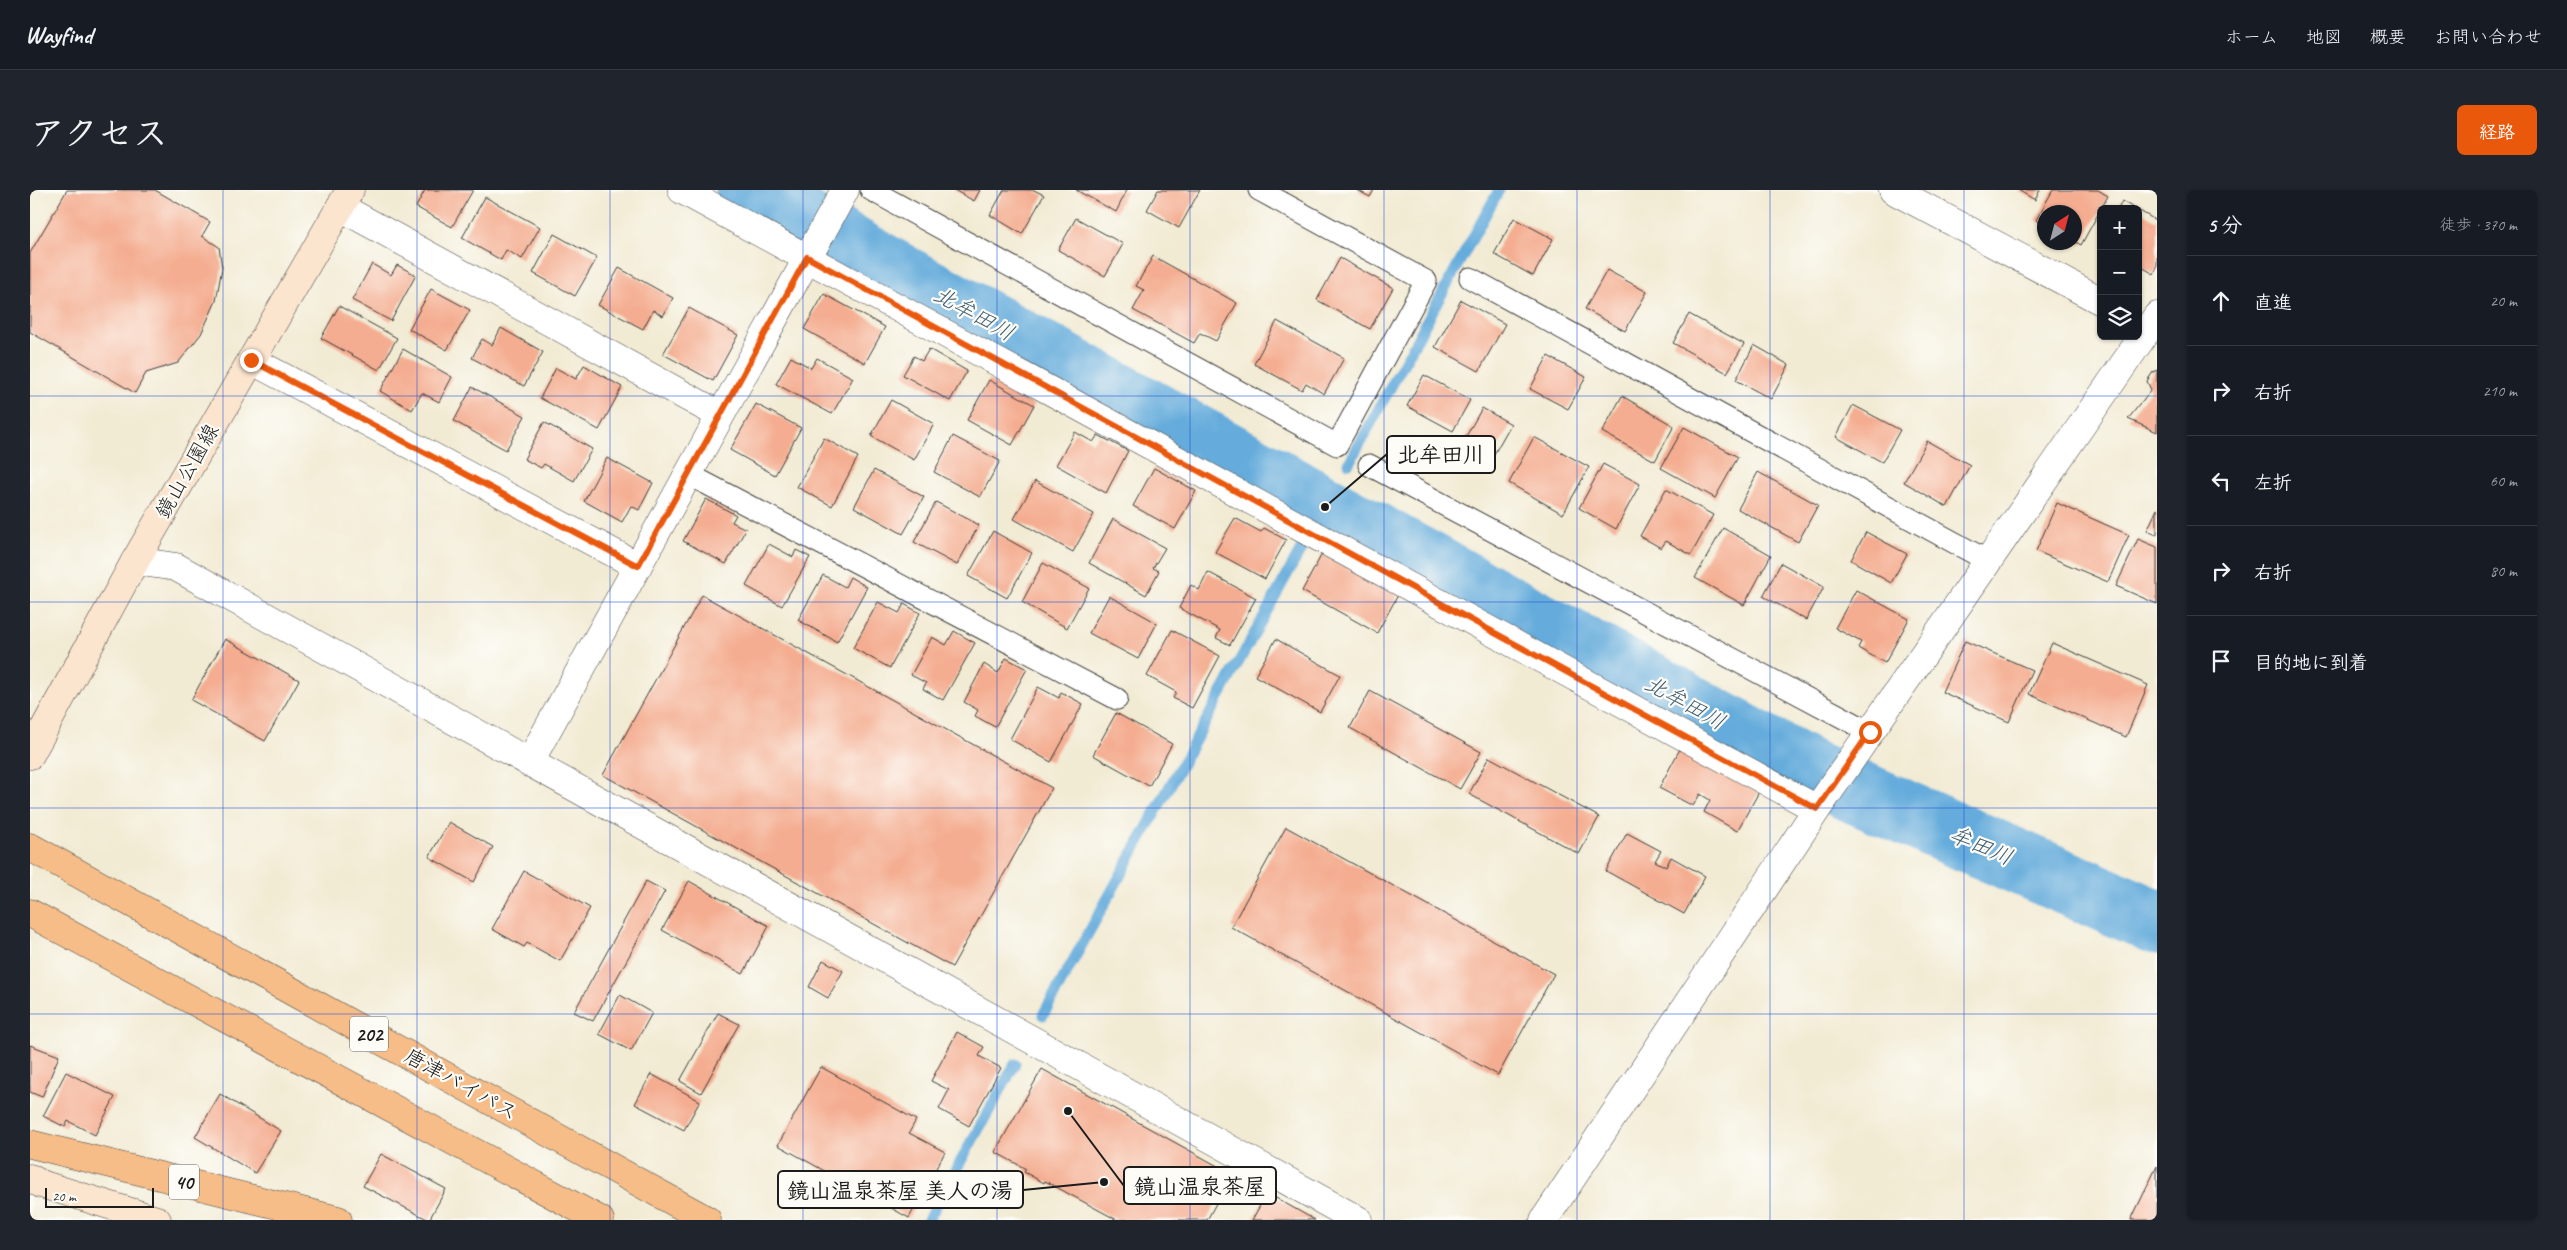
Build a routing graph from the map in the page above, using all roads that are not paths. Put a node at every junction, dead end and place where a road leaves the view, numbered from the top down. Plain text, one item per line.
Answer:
1 (682, 190) edge
2 (871, 190) edge
3 (1259, 190) edge
4 (1893, 190) edge
5 (345, 198) edge
6 (839, 201) edge
7 (808, 256) junction
8 (1470, 278) dead end
9 (2097, 299) edge
10 (2150, 323) edge
11 (251, 360) junction
12 (720, 415) junction
13 (1370, 465) dead end
14 (688, 474) junction
15 (1988, 561) junction
16 (135, 562) junction
17 (638, 566) junction
18 (1117, 699) dead end
19 (1870, 732) junction
20 (30, 755) edge
21 (529, 763) junction
22 (1820, 805) junction
23 (30, 847) edge
24 (30, 913) edge
25 (30, 1144) edge
26 (30, 1178) edge
27 (157, 1220) edge
28 (338, 1220) edge
29 (600, 1220) edge
30 (707, 1220) edge
31 (1358, 1220) edge
32 (1544, 1220) edge

1 - 7 street
2 - 3 lane
4 - 9 street
5 - 11 main road, 鏡山公園線
5 - 12 street
6 - 7 street
7 - 12 street
7 - 22 street
8 - 15 lane
10 - 15 street
11 - 16 main road, 鏡山公園線
11 - 17 street
12 - 14 street
13 - 19 lane
14 - 17 street
14 - 18 lane
15 - 19 street
16 - 20 main road, 鏡山公園線
16 - 21 street
17 - 21 street
19 - 22 street
21 - 31 street
22 - 32 street
23 - 30 main road, 唐津バイパス / 202
24 - 29 main road, 202
25 - 28 main road, 40
26 - 27 main road

